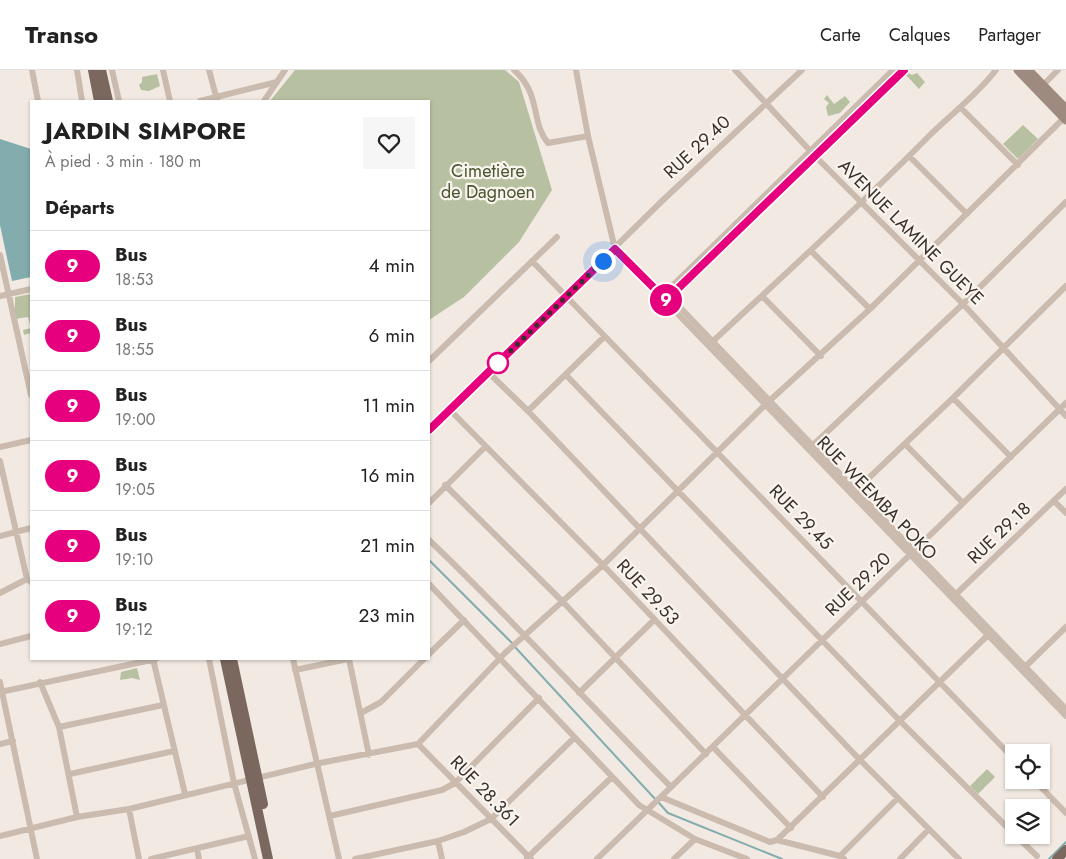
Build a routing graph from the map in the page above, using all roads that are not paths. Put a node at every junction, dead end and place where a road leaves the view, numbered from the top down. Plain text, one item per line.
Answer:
1 (32, 70) edge
2 (77, 70) edge
3 (93, 70) edge
4 (100, 70) edge
5 (112, 70) edge
6 (163, 70) edge
7 (208, 70) edge
8 (285, 70) edge
9 (514, 70) edge
10 (576, 70) edge
11 (735, 70) edge
12 (802, 70) edge
13 (892, 70) edge
14 (904, 70) edge
15 (996, 70) edge
16 (1018, 70) edge
17 (1028, 70) edge
18 (1058, 70) edge
19 (277, 82) junction
20 (1043, 85) junction
21 (217, 99) edge
22 (38, 100) edge
23 (82, 100) edge
24 (99, 100) edge
25 (108, 100) edge
26 (119, 100) edge
27 (170, 100) edge
28 (265, 100) edge
29 (766, 105) junction
30 (961, 108) junction
31 (1066, 116) edge
32 (588, 136) junction
33 (810, 150) junction
34 (815, 156) junction
35 (909, 156) junction
36 (1018, 165) junction
37 (861, 202) junction
38 (1066, 202) edge
39 (967, 214) junction
40 (557, 237) dead end
41 (615, 249) junction
42 (811, 251) junction
43 (0, 255) edge
44 (532, 261) junction
45 (919, 261) junction
46 (1066, 286) edge
47 (30, 289) edge
48 (10, 294) junction
49 (0, 296) edge
50 (762, 296) junction
51 (566, 297) junction
52 (666, 298) junction
53 (963, 304) junction
54 (870, 310) junction
55 (604, 337) junction
56 (711, 343) junction
57 (1002, 349) junction
58 (821, 356) junction
59 (430, 360) edge
60 (489, 373) junction
61 (566, 375) junction
62 (30, 390) edge
63 (953, 398) junction
64 (768, 403) junction
65 (1066, 403) edge
66 (1059, 409) junction
67 (450, 410) junction
68 (528, 411) junction
69 (1066, 416) edge
70 (430, 429) edge
71 (30, 440) edge
72 (905, 444) junction
73 (0, 447) edge
74 (485, 447) junction
75 (811, 447) junction
76 (718, 452) junction
77 (1011, 456) junction
78 (0, 461) edge
79 (446, 485) junction
80 (3, 488) edge
81 (1066, 489) edge
82 (679, 490) junction
83 (854, 492) junction
84 (1054, 501) junction
85 (430, 502) edge
86 (963, 503) junction
87 (1066, 513) edge
88 (30, 528) edge
89 (640, 528) junction
90 (16, 532) junction
91 (0, 536) edge
92 (430, 541) edge
93 (912, 553) junction
94 (603, 565) junction
95 (29, 580) edge
96 (430, 585) edge
97 (0, 593) edge
98 (954, 596) junction
99 (563, 602) junction
100 (862, 602) junction
101 (464, 620) junction
102 (654, 620) junction
103 (1066, 627) edge
104 (988, 635) junction
105 (30, 636) edge
106 (524, 636) junction
107 (824, 640) junction
108 (0, 644) edge
109 (430, 653) edge
110 (503, 655) junction
111 (614, 659) junction
112 (149, 660) edge
113 (154, 660) edge
114 (209, 660) edge
115 (225, 660) edge
116 (232, 660) edge
117 (293, 660) edge
118 (344, 660) edge
119 (349, 660) edge
120 (423, 660) edge
121 (1023, 668) junction
122 (295, 670) junction
123 (784, 678) junction
124 (0, 682) edge
125 (40, 682) junction
126 (939, 683) junction
127 (1, 692) edge
128 (578, 693) junction
129 (539, 698) junction
130 (163, 705) junction
131 (361, 713) junction
132 (1065, 713) edge
133 (746, 715) junction
134 (900, 721) junction
135 (59, 727) junction
136 (574, 738) junction
137 (13, 741) junction
138 (0, 744) edge
139 (418, 744) junction
140 (713, 748) junction
141 (1005, 750) edge
142 (174, 751) junction
143 (706, 754) junction
144 (369, 755) junction
145 (860, 760) junction
146 (316, 764) junction
147 (70, 774) junction
148 (253, 778) junction
149 (611, 778) junction
150 (234, 783) junction
151 (455, 783) junction
152 (671, 787) junction
153 (1043, 789) edge
154 (185, 794) junction
155 (823, 797) junction
156 (660, 798) junction
157 (898, 798) junction
158 (129, 809) junction
159 (646, 812) junction
160 (1066, 812) edge
161 (330, 816) junction
162 (77, 817) junction
163 (491, 819) junction
164 (1005, 825) edge
165 (791, 828) junction
166 (31, 829) junction
167 (928, 830) junction
168 (0, 836) edge
169 (250, 836) junction
170 (695, 839) junction
171 (777, 840) junction
172 (438, 841) junction
173 (1024, 844) edge
174 (197, 849) junction
175 (1066, 850) edge
176 (1037, 856) dead end
177 (842, 857) edge
178 (528, 858) edge
179 (37, 859) edge
180 (139, 859) edge
181 (151, 859) edge
182 (199, 859) edge
183 (255, 859) edge
184 (268, 859) edge
185 (275, 859) edge
186 (339, 859) edge
187 (356, 859) edge
188 (442, 859) edge
189 (597, 859) edge
190 (674, 859) edge
191 (747, 859) edge
192 (900, 859) edge
193 (959, 859) edge
194 (1057, 859) edge

1 - 22 street
2 - 23 street
3 - 24 main road
4 - 25 main road
5 - 26 street
6 - 27 street
7 - 21 street
8 - 19 street
9 - 32 street
10 - 32 street
11 - 29 street, AVENUE LAMINE GUEYE
12 - 29 street, RUE 29.40
13 - 33 street
14 - 34 street
15 - 30 street
16 - 31 main road
17 - 20 main road
18 - 20 street
19 - 21 street
19 - 28 street
20 - 31 main road
29 - 33 street, AVENUE LAMINE GUEYE
29 - 41 street, RUE 29.40
30 - 35 street
30 - 36 street
31 - 36 street
32 - 41 street
33 - 34 street, AVENUE LAMINE GUEYE
33 - 52 street
34 - 37 street, AVENUE LAMINE GUEYE
34 - 52 street
35 - 37 street
35 - 39 street
36 - 39 street
37 - 42 street
37 - 45 street, AVENUE LAMINE GUEYE
38 - 53 street
39 - 45 street
40 - 44 street
41 - 51 street, RUE 29.40
41 - 52 street, RUE WEEMBA POKO
42 - 50 street
42 - 54 street
43 - 48 street
44 - 51 street, RUE 29.45
44 - 59 street
45 - 53 street, AVENUE LAMINE GUEYE
45 - 54 street
46 - 57 street
47 - 48 street
48 - 49 street
48 - 62 street
50 - 56 street
50 - 58 street
51 - 55 street, RUE 29.45
51 - 60 street, RUE 29.40
52 - 56 street, RUE WEEMBA POKO
53 - 57 street, AVENUE LAMINE GUEYE
53 - 75 street
54 - 58 street
55 - 61 street
55 - 76 street, RUE 29.45
56 - 64 street, RUE WEEMBA POKO
57 - 63 street
57 - 66 street, AVENUE LAMINE GUEYE
58 - 64 street
60 - 67 street, RUE 29.40
60 - 68 street
61 - 68 street
61 - 82 street
63 - 72 street
63 - 77 street
64 - 75 street, RUE WEEMBA POKO
64 - 76 street
65 - 66 street, RUE 29.20
66 - 69 street, AVENUE LAMINE GUEYE
66 - 77 street, RUE 29.20
67 - 70 street, RUE 29.40
67 - 74 street, RUE 29.53
68 - 89 street
71 - 73 street
72 - 83 street
72 - 86 street
74 - 79 street
74 - 94 street, RUE 29.53
75 - 83 street, RUE WEEMBA POKO
76 - 82 street
76 - 100 street, RUE 29.45
77 - 86 street, RUE 29.20
78 - 80 street
79 - 85 street
79 - 99 street
80 - 90 street
81 - 84 street, RUE 29.18
82 - 89 street
82 - 107 street
83 - 93 street, RUE WEEMBA POKO
84 - 87 street
84 - 98 street, RUE 29.18
86 - 93 street, RUE 29.20
88 - 90 street
89 - 94 street
89 - 123 street
90 - 91 street
90 - 95 street
92 - 106 street
93 - 98 street, RUE WEEMBA POKO
93 - 100 street, RUE 29.20
94 - 99 street
94 - 102 street, RUE 29.53
95 - 97 street
96 - 101 street
98 - 104 street, RUE WEEMBA POKO
98 - 121 street, RUE WEEMBA POKO
99 - 106 street
99 - 111 street
100 - 107 street, RUE 29.20
100 - 126 street, RUE 29.45
101 - 109 street
101 - 110 street
102 - 111 street
102 - 133 street, RUE 29.53
103 - 121 street
104 - 121 street, RUE WEEMBA POKO
104 - 126 street
105 - 108 street
106 - 110 street
106 - 128 street
107 - 123 street, RUE 29.20
107 - 134 street
110 - 129 street
110 - 139 street
111 - 128 street
111 - 143 street
112 - 125 street
113 - 130 street
114 - 150 street
115 - 148 main road
116 - 148 main road
117 - 122 street
118 - 122 street
119 - 131 street
120 - 131 street
121 - 132 street, RUE WEEMBA POKO
122 - 146 street
123 - 133 street, RUE 29.20
123 - 145 street
124 - 127 street
125 - 127 street
125 - 135 street
126 - 134 street
126 - 141 street, RUE 29.45
127 - 137 street
128 - 152 street
129 - 136 street
129 - 151 street
130 - 135 street
130 - 142 street
131 - 144 street
133 - 140 street, RUE 29.20
133 - 155 street, RUE 29.53
134 - 145 street
134 - 164 street
135 - 147 street
136 - 149 street
136 - 163 street
137 - 138 street
137 - 166 street
139 - 144 street
139 - 151 street, RUE 28.361
140 - 143 street, RUE 29.20
140 - 165 street
142 - 147 street
142 - 154 street
143 - 152 street, RUE 29.20
144 - 146 street
145 - 155 street
145 - 157 street
146 - 148 street
146 - 161 street
147 - 162 street
148 - 150 street
148 - 184 main road
148 - 185 main road
149 - 159 street
149 - 178 street
150 - 154 street
150 - 169 street
151 - 161 street
151 - 163 street, RUE 28.361
152 - 156 street, RUE 29.20
153 - 160 street
154 - 158 street
155 - 165 street
156 - 159 street
156 - 171 street
157 - 167 street
157 - 177 street
158 - 162 street
158 - 180 street
159 - 170 street
159 - 189 street
161 - 186 street
162 - 166 street
163 - 172 street
163 - 178 street, RUE 28.361
165 - 171 street
166 - 168 street
166 - 179 street
167 - 192 street
167 - 193 street
169 - 174 street
169 - 183 street
170 - 190 street
170 - 191 street
171 - 177 street
172 - 187 street
172 - 188 street
173 - 176 street
174 - 181 street
174 - 182 street
175 - 194 main road

